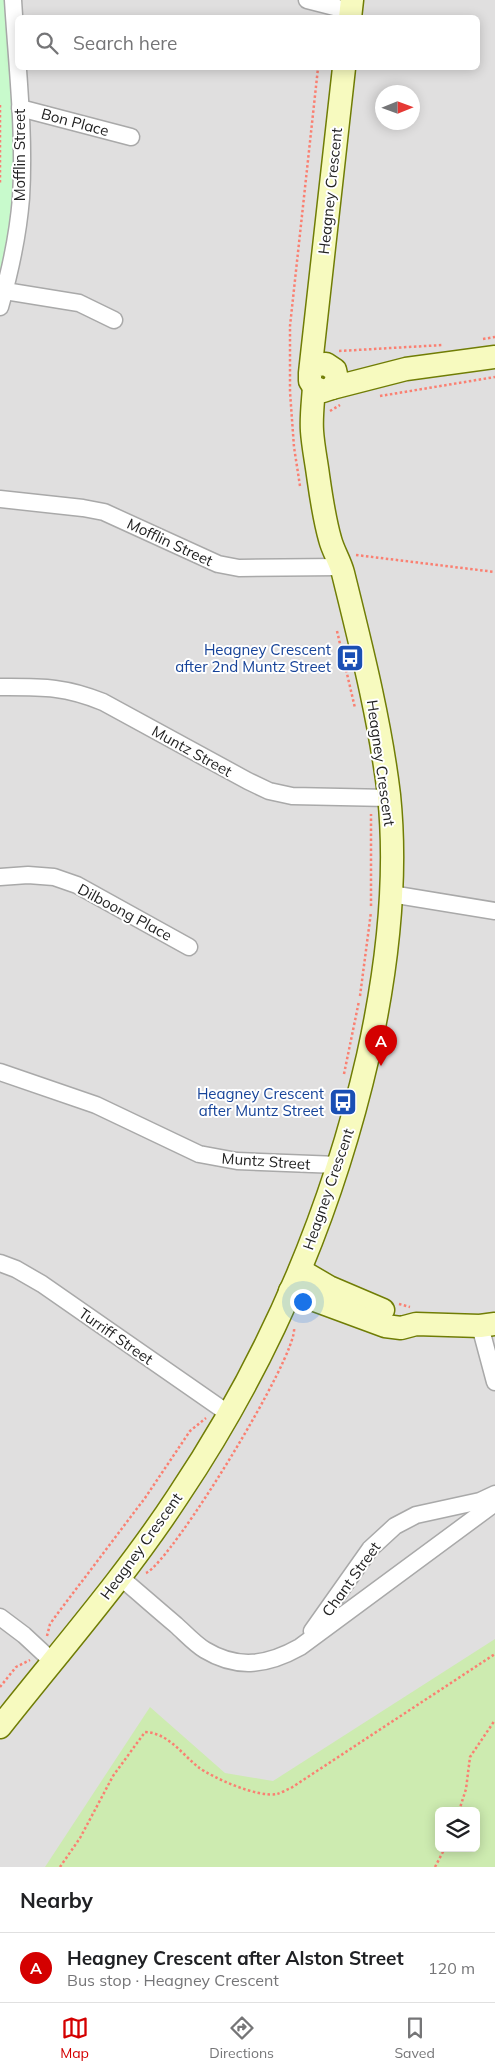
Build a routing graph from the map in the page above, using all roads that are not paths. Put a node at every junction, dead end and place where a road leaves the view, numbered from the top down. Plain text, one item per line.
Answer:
1 (13, 0) edge
2 (307, 0) edge
3 (351, 10) edge
4 (15, 31) edge
5 (18, 70) edge
6 (344, 70) edge
7 (20, 108) junction
8 (131, 137) dead end
9 (5, 291) junction
10 (0, 307) edge
11 (114, 320) dead end
12 (495, 357) edge
13 (329, 378) junction
14 (0, 499) edge
15 (347, 560) junction
16 (0, 687) edge
17 (380, 798) junction
18 (0, 877) edge
19 (392, 894) junction
20 (495, 911) edge
21 (189, 947) dead end
22 (0, 1072) edge
23 (338, 1165) junction
24 (0, 1263) edge
25 (300, 1270) junction
26 (290, 1291) junction
27 (417, 1316) junction
28 (488, 1325) edge
29 (495, 1382) edge
30 (223, 1410) junction
31 (495, 1494) edge
32 (495, 1503) edge
33 (125, 1581) junction
34 (0, 1617) edge
35 (300, 1647) junction
36 (46, 1655) junction
37 (0, 1727) edge

1 - 4 street, Mofflin Street
2 - 3 street
5 - 7 street, Mofflin Street
6 - 13 street, Heagney Crescent
7 - 8 street, Bon Place
7 - 9 street, Mofflin Street
9 - 10 street, Mofflin Street
9 - 11 street
12 - 13 street
13 - 15 street, Heagney Crescent
14 - 15 street, Mofflin Street
15 - 17 street, Heagney Crescent
16 - 17 street, Muntz Street
17 - 19 street, Heagney Crescent
18 - 21 street, Dilboong Place
19 - 20 street
19 - 23 street, Heagney Crescent
22 - 23 street, Muntz Street
23 - 25 street, Heagney Crescent
24 - 30 street, Turriff Street
25 - 26 street, Heagney Crescent
25 - 27 street
26 - 27 street
26 - 30 street, Heagney Crescent
27 - 28 street
28 - 29 street
30 - 33 street, Heagney Crescent
31 - 35 street, Chant Street
32 - 35 street, Chant Street
33 - 35 street, Chant Street
33 - 36 street, Heagney Crescent
34 - 36 street
36 - 37 street, Heagney Crescent

